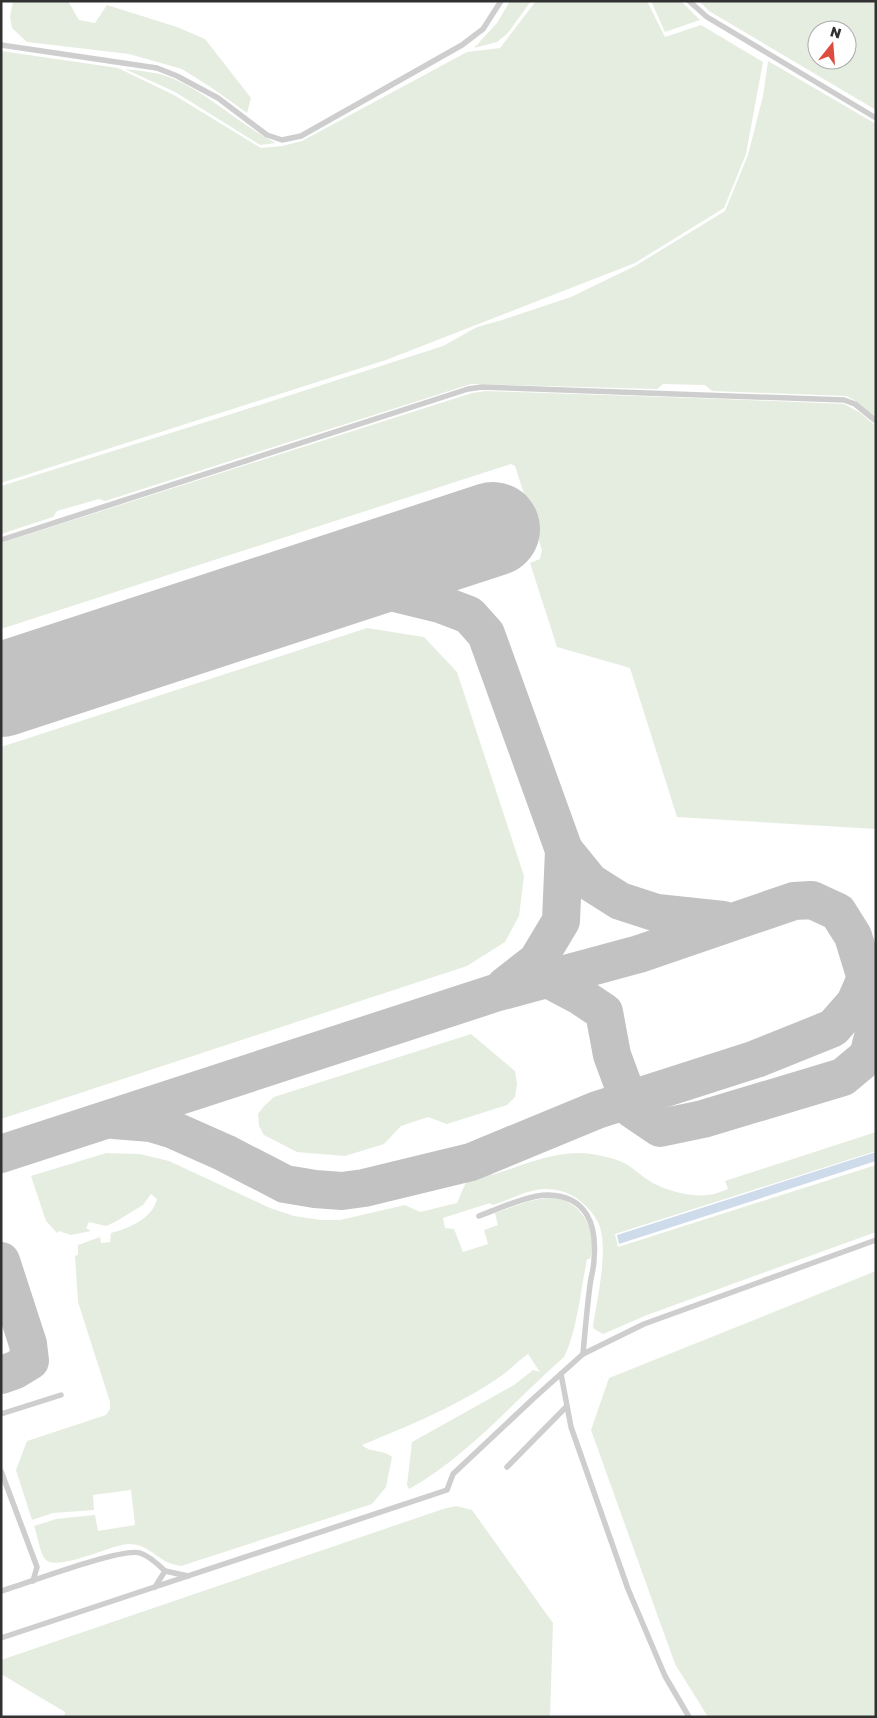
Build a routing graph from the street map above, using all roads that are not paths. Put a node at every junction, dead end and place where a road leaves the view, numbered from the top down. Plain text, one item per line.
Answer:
1 (501, 1) edge
2 (689, 1) edge
3 (1, 45) edge
4 (876, 118) edge
5 (876, 421) edge
6 (1, 540) edge
7 (479, 1216) dead end
8 (876, 1240) edge
9 (583, 1354) junction
10 (561, 1374) junction
11 (61, 1394) dead end
12 (567, 1406) junction
13 (1, 1414) edge
14 (507, 1467) dead end
15 (1, 1471) edge
16 (165, 1571) junction
17 (188, 1576) junction
18 (33, 1581) junction
19 (155, 1587) junction
20 (1, 1592) edge
21 (1, 1638) edge
22 (689, 1717) edge

1 - 3 lane
2 - 4 lane
5 - 6 lane
7 - 9 lane
8 - 9 lane
9 - 10 lane
10 - 12 lane
10 - 17 lane
11 - 13 lane
12 - 14 lane
12 - 22 lane
15 - 18 lane
16 - 17 lane
16 - 18 lane
16 - 19 lane
17 - 19 lane
18 - 20 lane
19 - 21 lane

